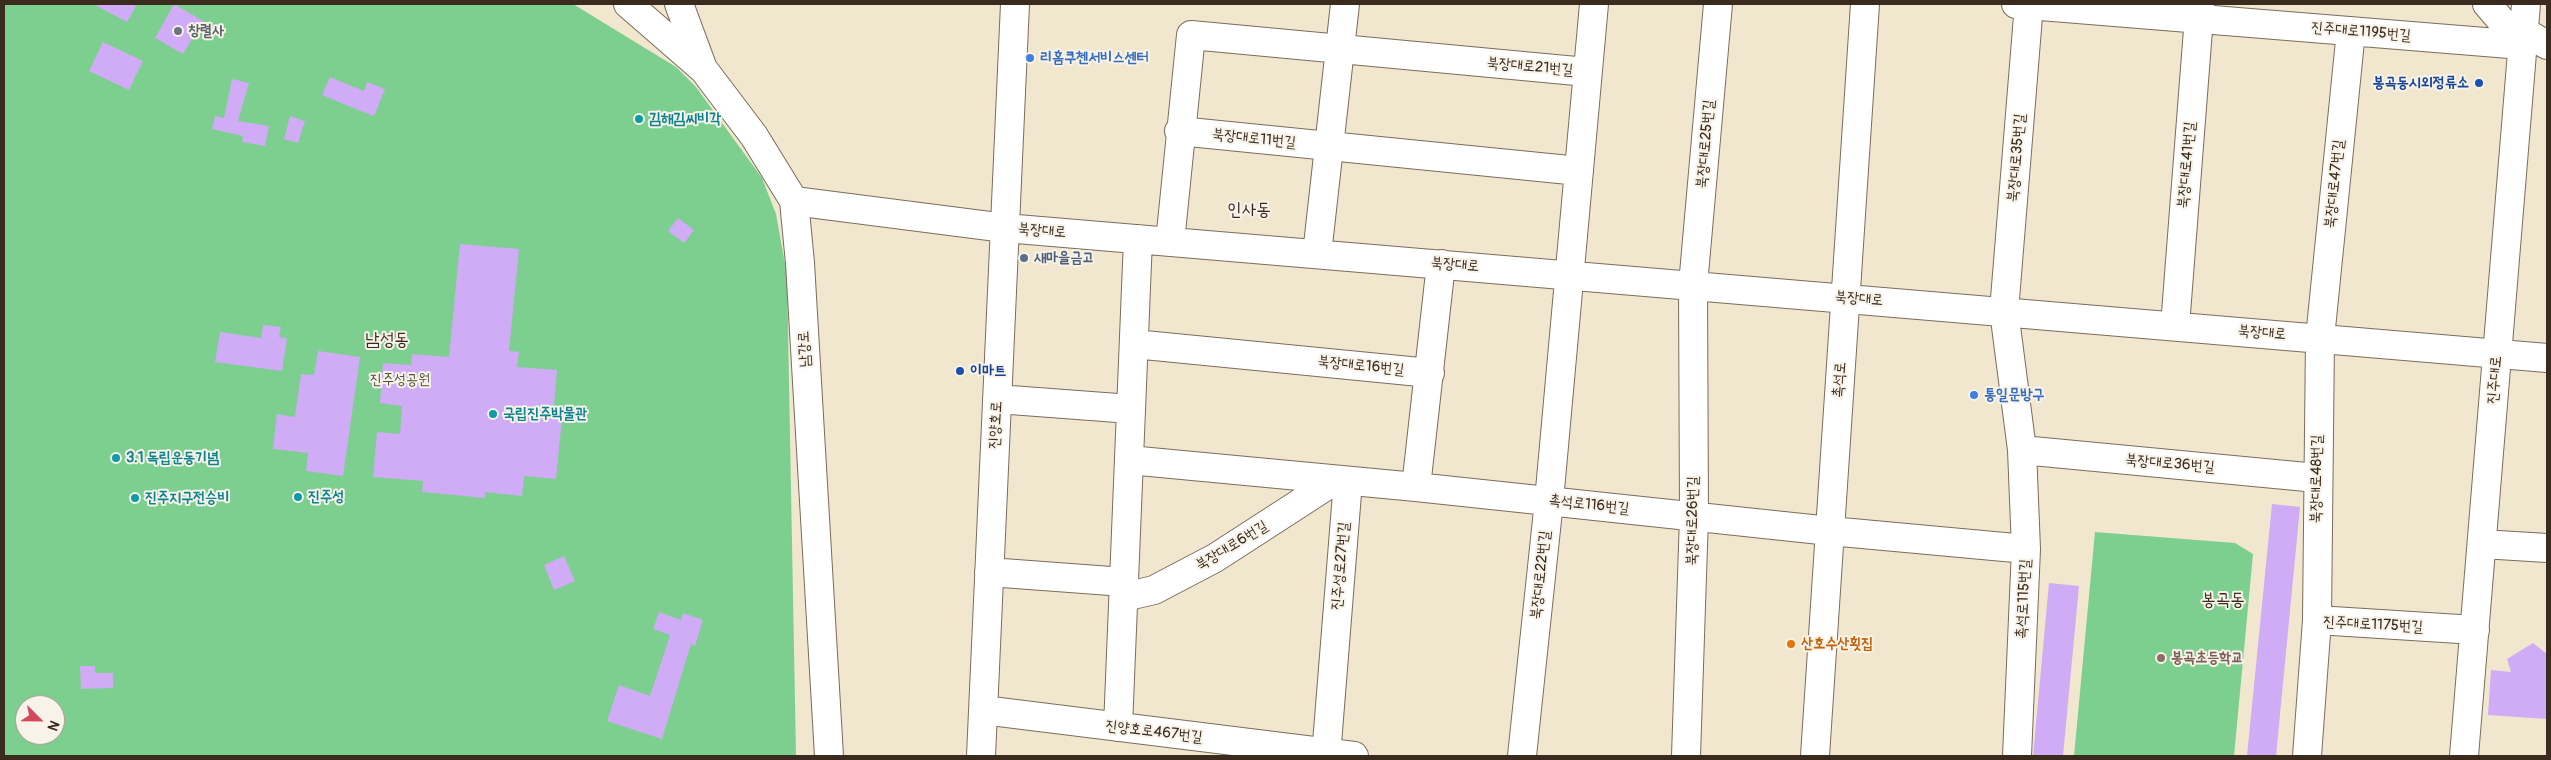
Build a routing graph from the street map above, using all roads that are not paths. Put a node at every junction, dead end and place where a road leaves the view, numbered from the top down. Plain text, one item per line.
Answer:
1 (628, 4) edge
2 (679, 4) edge
3 (1015, 4) edge
4 (1345, 4) edge
5 (1594, 4) edge
6 (1718, 4) edge
7 (1865, 4) edge
8 (2025, 4) edge
9 (2487, 4) edge
10 (2526, 4) edge
11 (2200, 12) edge
12 (2351, 31) junction
13 (2531, 40) edge
14 (1340, 49) junction
15 (704, 70) junction
16 (1588, 72) junction
17 (1180, 131) junction
18 (1329, 147) junction
19 (1578, 171) junction
20 (794, 201) junction
21 (1005, 228) junction
22 (1138, 239) junction
23 (1170, 242) junction
24 (1317, 254) junction
25 (1441, 264) junction
26 (1570, 275) junction
27 (1693, 285) junction
28 (1846, 298) junction
29 (2004, 311) junction
30 (2175, 326) junction
31 (2320, 338) junction
32 (1134, 344) junction
33 (2497, 352) junction
34 (2547, 358) edge
35 (1430, 373) junction
36 (997, 399) junction
37 (1131, 409) junction
38 (1129, 460) junction
39 (2022, 460) junction
40 (2317, 478) junction
41 (1341, 481) junction
42 (1416, 487) junction
43 (1549, 501) junction
44 (1694, 516) junction
45 (1830, 531) junction
46 (2482, 544) junction
47 (2547, 548) edge
48 (2026, 549) junction
49 (989, 572) junction
50 (1124, 589) junction
51 (2317, 620) junction
52 (2474, 630) junction
53 (982, 710) junction
54 (1118, 727) junction
55 (1326, 755) edge
56 (829, 756) edge
57 (981, 756) edge
58 (1354, 756) edge
59 (1522, 756) edge
60 (1686, 756) edge
61 (1815, 756) edge
62 (2017, 756) edge
63 (2307, 756) edge
64 (2464, 756) edge

1 - 15 street, 남강로
2 - 15 street
3 - 21 street, 진양호로
4 - 14 street
5 - 16 street, 북장대로21번길
6 - 27 street, 북장대로25번길
7 - 28 street, 촉석로
8 - 11 street, 진주대로1195번길
8 - 29 street, 북장대로35번길
9 - 13 street
10 - 13 street, 진주대로
11 - 12 street, 진주대로1195번길
11 - 30 street, 북장대로41번길
12 - 13 street, 진주대로1195번길
12 - 31 street, 북장대로47번길
13 - 33 street, 진주대로
14 - 16 street, 북장대로21번길
14 - 17 street
14 - 18 street
15 - 20 street, 남강로
16 - 19 street, 북장대로21번길
17 - 18 street, 북장대로11번길
17 - 23 street
18 - 19 street, 북장대로11번길
18 - 24 street
19 - 26 street, 북장대로21번길
20 - 21 street, 북장대로
20 - 56 street, 남강로
21 - 22 street, 북장대로
21 - 36 street, 진양호로
22 - 23 street, 북장대로
22 - 32 street
23 - 24 street, 북장대로
24 - 25 street, 북장대로
25 - 26 street, 북장대로
25 - 35 street
26 - 27 street, 북장대로
26 - 43 street, 북장대로22번길
27 - 28 street, 북장대로
27 - 44 street, 북장대로26번길
28 - 29 street, 북장대로
28 - 45 street, 촉석로
29 - 30 street, 북장대로
29 - 39 street
30 - 31 street, 북장대로
31 - 33 street, 북장대로
31 - 40 street, 북장대로48번길
32 - 35 street, 북장대로16번길
32 - 37 street
33 - 34 street, 북장대로
33 - 46 street, 진주대로
35 - 42 street
36 - 37 street
36 - 49 street, 진양호로
37 - 38 street
38 - 41 street
38 - 50 street
39 - 40 street, 북장대로36번길
39 - 48 street
40 - 51 street, 북장대로48번길
41 - 42 street, 촉석로116번길
41 - 50 street, 북장대로6번길
41 - 55 street, 진주성로27번길
42 - 43 street, 촉석로116번길
43 - 44 street, 촉석로116번길
43 - 59 street, 북장대로22번길
44 - 45 street, 촉석로116번길
44 - 60 street, 북장대로26번길
45 - 48 street, 촉석로115번길
45 - 61 street, 촉석로
46 - 47 street
46 - 52 street, 진주대로
48 - 62 street, 촉석로115번길
49 - 50 street, 북장대로6번길
49 - 53 street, 진양호로
50 - 54 street
51 - 52 street, 진주대로1175번길
51 - 63 street, 진주대로1175번길
52 - 64 street, 진주대로
53 - 54 street, 진양호로467번길
53 - 57 street, 진양호로
54 - 55 street, 진양호로467번길
55 - 58 street, 진양호로467번길

